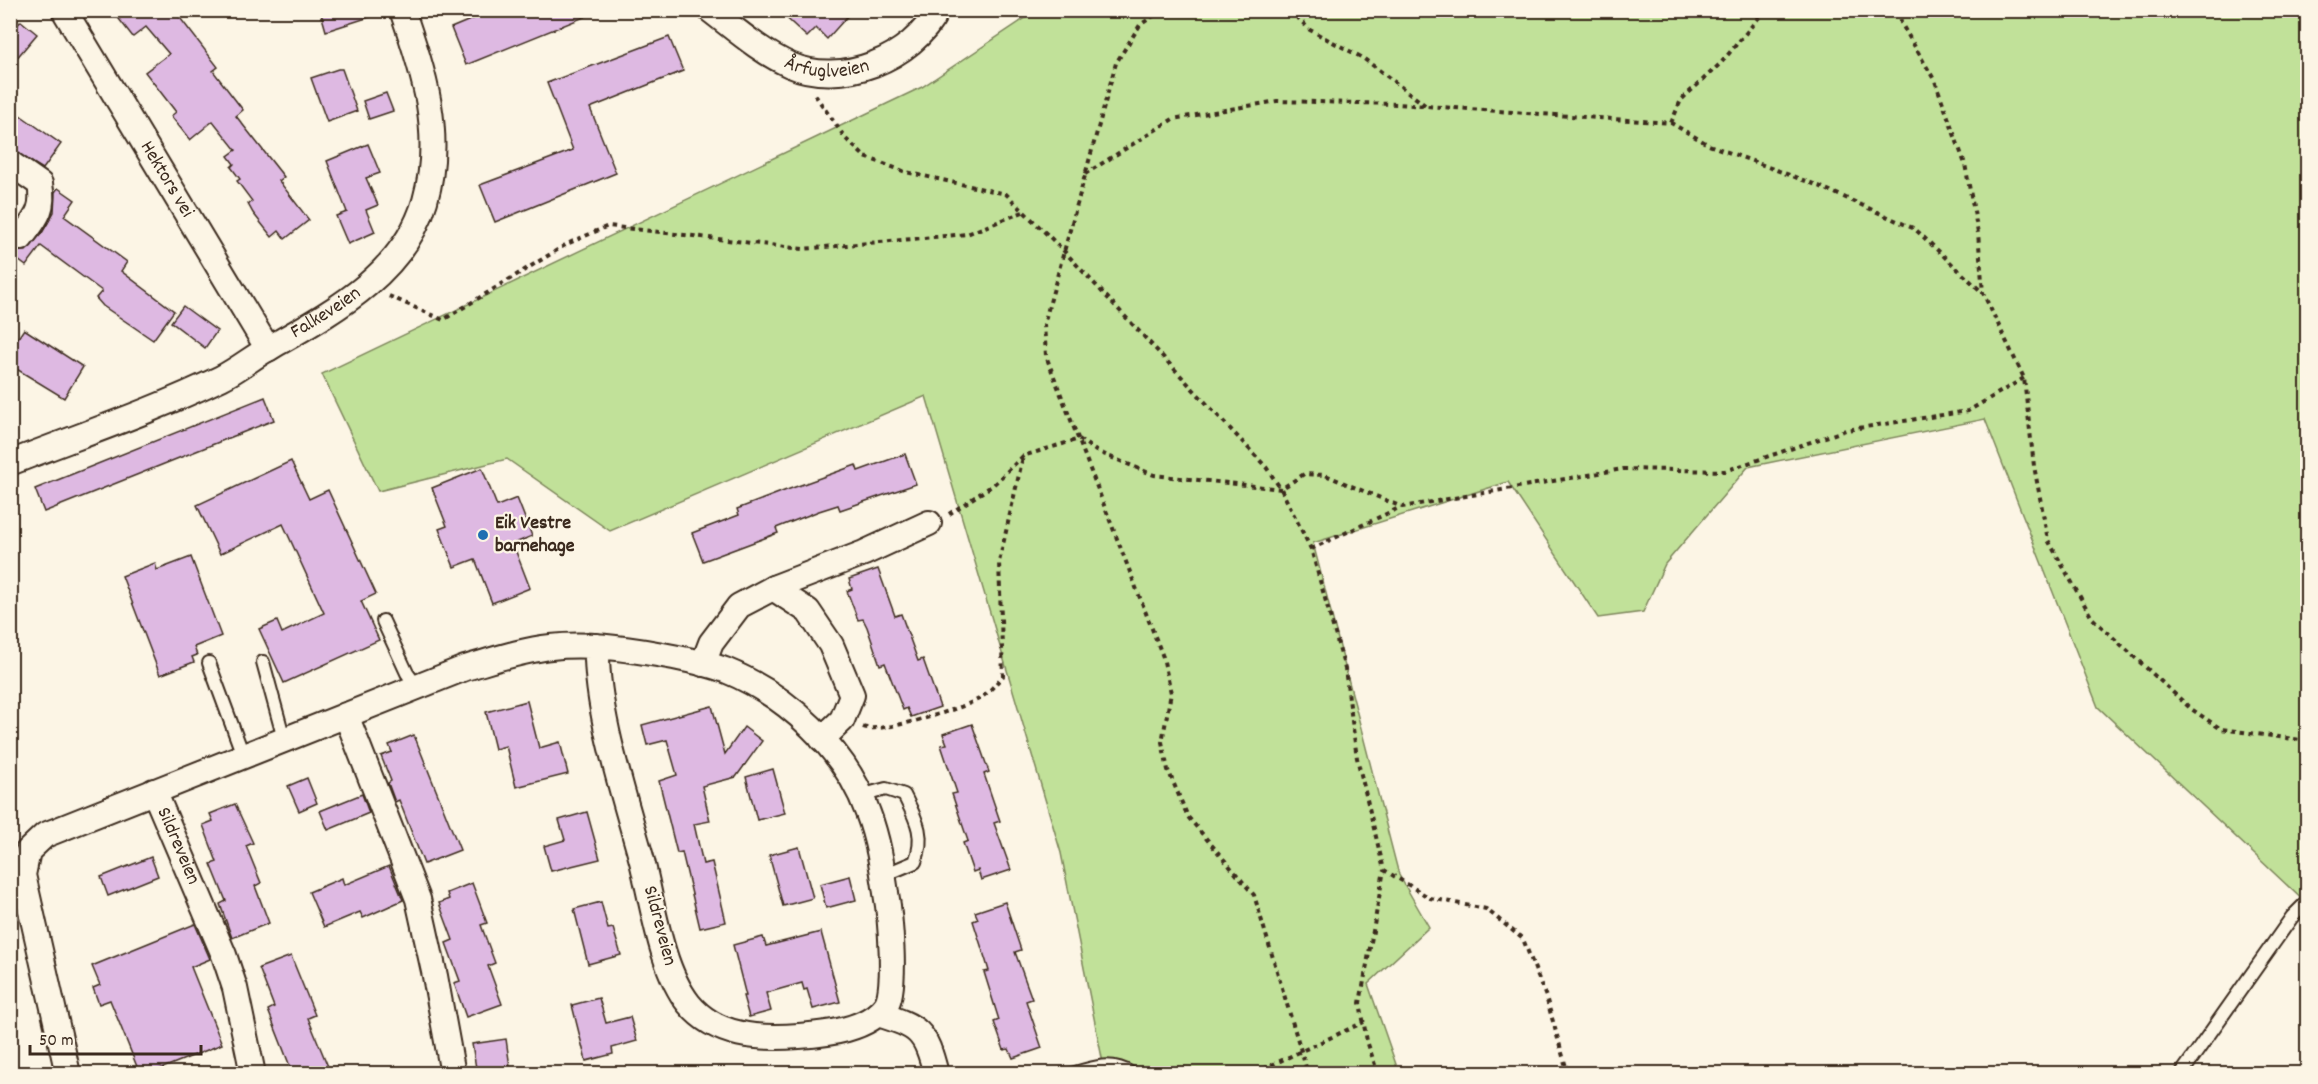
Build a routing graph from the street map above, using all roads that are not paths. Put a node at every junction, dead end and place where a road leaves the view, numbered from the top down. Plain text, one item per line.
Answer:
1 (64, 10) edge
2 (402, 10) edge
3 (710, 10) edge
4 (937, 10) edge
5 (10, 163) edge
6 (10, 235) edge
7 (268, 349) junction
8 (10, 463) edge
9 (929, 523) road end
10 (773, 588) junction
11 (383, 621) dead end
12 (597, 646) junction
13 (263, 662) dead end
14 (210, 663) dead end
15 (703, 664) junction
16 (417, 687) junction
17 (346, 715) junction
18 (284, 739) junction
19 (822, 739) junction
20 (243, 755) junction
21 (154, 791) junction
22 (860, 796) junction
23 (19, 847) edge
24 (884, 874) junction
25 (2307, 901) edge
26 (878, 1014) junction
27 (68, 1074) edge
28 (253, 1074) edge
29 (453, 1074) edge
30 (936, 1074) edge
31 (1072, 1074) edge
32 (1132, 1074) edge
33 (2181, 1074) edge

1 - 7 street, Hektors vei
2 - 7 street, Falkeveien
3 - 4 street, Årfuglveien
5 - 6 street
7 - 8 street, Falkeveien
9 - 10 street
10 - 15 street
10 - 19 street
11 - 16 lane
12 - 15 street, Sildreveien
12 - 16 street, Sildreveien
12 - 26 street, Sildreveien
13 - 18 lane
14 - 20 lane
15 - 19 street, Sildreveien
16 - 17 street, Sildreveien
17 - 18 street, Sildreveien
17 - 29 street
18 - 20 street, Sildreveien
19 - 22 street, Sildreveien
20 - 21 street, Sildreveien
21 - 23 street, Sildreveien
21 - 28 street, Sildreveien
22 - 24 street, Sildreveien
22 - 24 lane
23 - 27 street, Sildreveien
24 - 26 street, Sildreveien
25 - 33 lane
26 - 30 street
31 - 32 lane

